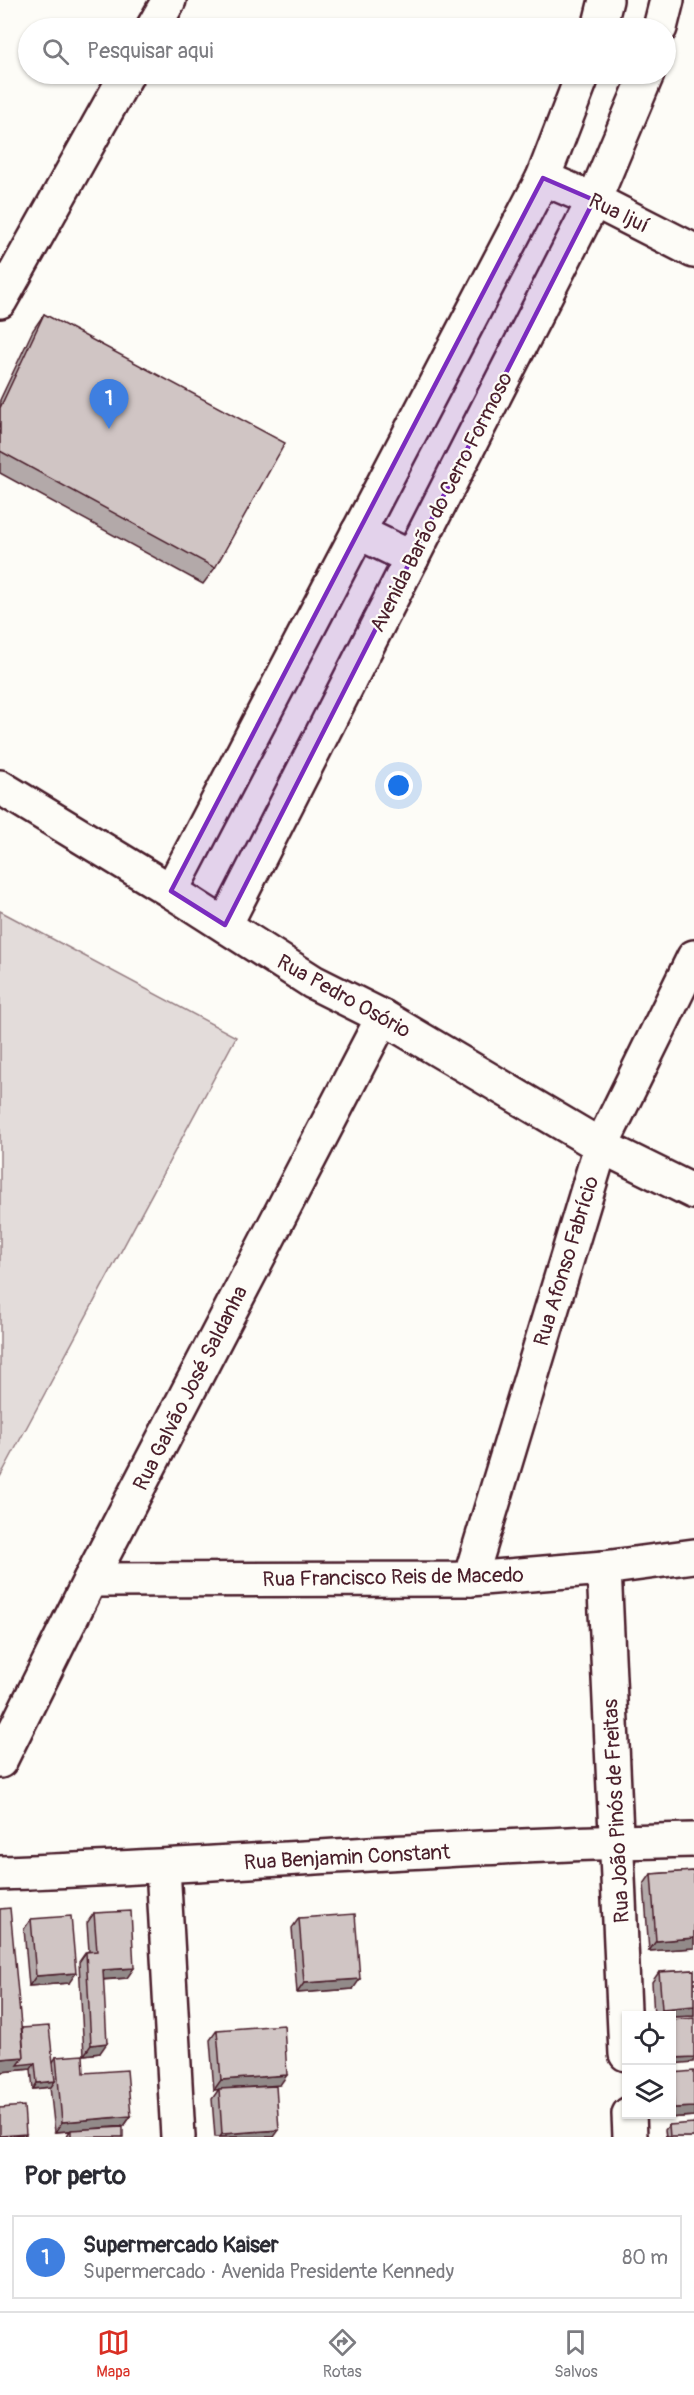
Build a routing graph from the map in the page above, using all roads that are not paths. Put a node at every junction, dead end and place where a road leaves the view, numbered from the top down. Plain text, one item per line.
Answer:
1 (169, 0) edge
2 (606, 0) edge
3 (667, 0) edge
4 (159, 18) edge
5 (602, 18) edge
6 (662, 18) edge
7 (121, 84) edge
8 (579, 84) edge
9 (643, 84) edge
10 (543, 178) junction
11 (594, 200) junction
12 (694, 251) edge
13 (0, 301) edge
14 (358, 532) junction
15 (412, 558) junction
16 (0, 787) edge
17 (171, 891) junction
18 (225, 925) junction
19 (694, 957) edge
20 (383, 1017) junction
21 (601, 1146) junction
22 (694, 1192) edge
23 (694, 1556) edge
24 (604, 1568) junction
25 (470, 1579) junction
26 (90, 1580) junction
27 (0, 1761) edge
28 (694, 1840) edge
29 (618, 1842) junction
30 (164, 1867) junction
31 (0, 1873) edge
32 (625, 2011) edge
33 (629, 2119) edge
34 (178, 2137) edge
35 (630, 2137) edge

1 - 4 street
2 - 5 street
3 - 6 street
7 - 13 street
8 - 10 street
9 - 11 street, Avenida Barão do Cerro Formoso
10 - 11 street, Rua Ijuí
10 - 14 street
11 - 12 street, Rua Ijuí
11 - 15 street, Avenida Barão do Cerro Formoso
14 - 15 street
14 - 17 street
15 - 18 street, Avenida Barão do Cerro Formoso
16 - 17 street, Rua Pedro Osório
17 - 18 street, Rua Pedro Osório
18 - 20 street, Rua Pedro Osório
19 - 21 street, Rua Afonso Fabrício
20 - 21 street, Rua Pedro Osório
20 - 26 street, Rua Galvão José Saldanha
21 - 22 street, Rua Pedro Osório
21 - 25 street, Rua Afonso Fabrício
23 - 24 street, Rua Francisco Reis de Macedo
24 - 25 street, Rua Francisco Reis de Macedo
24 - 29 street, Rua João Pinós de Freitas
25 - 26 street, Rua Francisco Reis de Macedo
26 - 27 street, Rua Galvão José Saldanha
28 - 29 street, Rua Benjamin Constant
29 - 30 street, Rua Benjamin Constant
29 - 32 street, Rua João Pinós de Freitas
30 - 31 street, Rua Benjamin Constant
30 - 34 street
33 - 35 street

